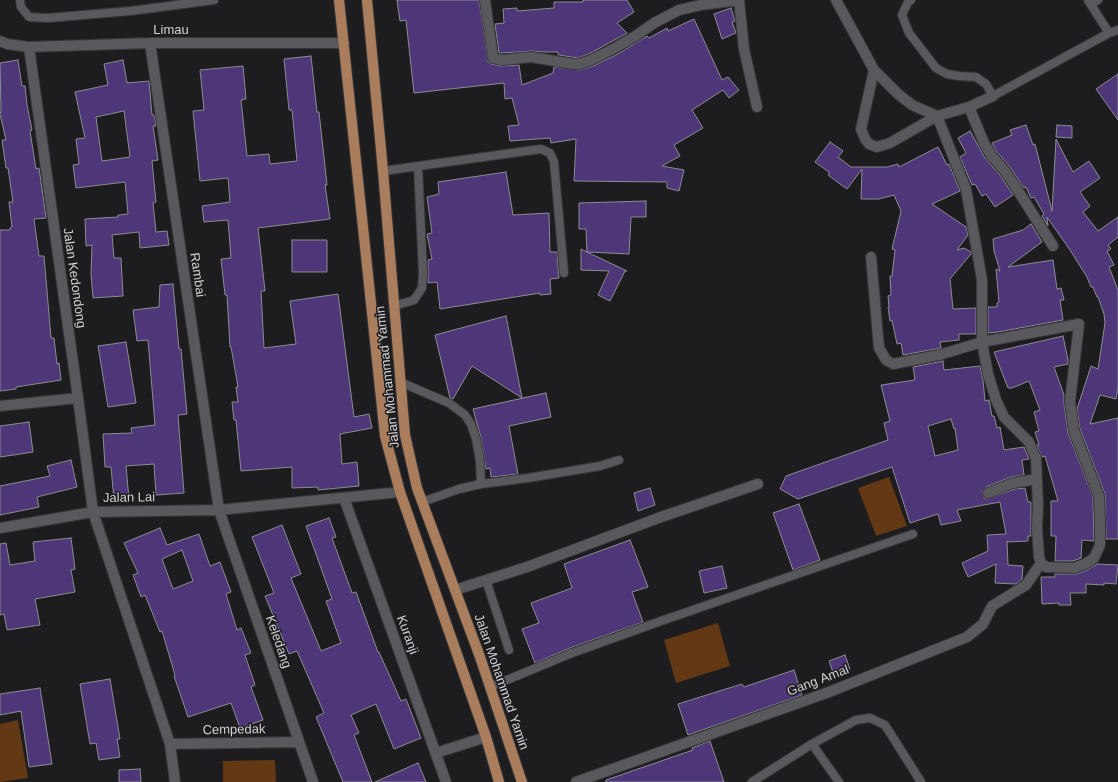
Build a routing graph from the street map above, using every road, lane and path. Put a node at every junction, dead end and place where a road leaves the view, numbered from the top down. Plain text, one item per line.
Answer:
1 (20, 0) edge
2 (214, 0) edge
3 (339, 0) edge
4 (367, 0) edge
5 (485, 0) edge
6 (739, 0) edge
7 (836, 0) edge
8 (911, 0) edge
9 (1092, 1) edge
10 (1118, 30) edge
11 (1109, 33) junction
12 (0, 42) edge
13 (150, 43) junction
14 (344, 43) junction
15 (29, 47) junction
16 (874, 70) junction
17 (993, 96) junction
18 (757, 107) dead end
19 (969, 107) junction
20 (937, 116) junction
21 (418, 166) junction
22 (384, 171) junction
23 (1053, 246) dead end
24 (871, 257) dead end
25 (564, 273) dead end
26 (394, 306) junction
27 (982, 342) junction
28 (400, 382) junction
29 (78, 398) junction
30 (0, 406) edge
31 (619, 460) dead end
32 (1037, 479) junction
33 (482, 484) junction
34 (758, 484) dead end
35 (417, 488) junction
36 (400, 492) junction
37 (988, 493) dead end
38 (344, 498) junction
39 (422, 502) junction
40 (219, 510) junction
41 (93, 512) junction
42 (0, 528) edge
43 (912, 534) dead end
44 (1041, 563) junction
45 (486, 580) junction
46 (455, 590) junction
47 (509, 650) dead end
48 (490, 687) junction
49 (486, 737) junction
50 (299, 742) junction
51 (170, 744) junction
52 (812, 744) junction
53 (436, 753) junction
54 (175, 782) edge
55 (313, 782) edge
56 (446, 782) edge
57 (499, 782) edge
58 (522, 782) edge
59 (576, 782) edge
60 (752, 782) edge
61 (839, 782) edge
62 (921, 782) edge

1 - 2 lane
3 - 14 main road, Jalan Mohammad Yamin
4 - 22 main road, Jalan Mohammad Yamin
5 - 6 street
6 - 18 street
7 - 16 street
8 - 17 lane
9 - 11 lane
10 - 11 lane
11 - 17 lane
12 - 15 street, Limau
13 - 14 street, Limau
13 - 15 street, Limau
13 - 40 street, Rambai
14 - 36 main road, Jalan Mohammad Yamin
15 - 29 street, Jalan Kedondong
16 - 20 street
16 - 20 street
17 - 19 street
19 - 20 street
19 - 23 street
20 - 27 street
21 - 22 lane
21 - 25 lane
21 - 26 lane
22 - 26 main road, Jalan Mohammad Yamin
24 - 27 street
26 - 28 main road, Jalan Mohammad Yamin
27 - 32 street
27 - 44 street
28 - 33 lane
28 - 35 main road, Jalan Mohammad Yamin
29 - 30 street
29 - 41 street, Jalan Kedondong
31 - 33 lane
32 - 37 street
32 - 44 street
33 - 39 lane
34 - 45 street
35 - 36 main road
35 - 39 main road, Jalan Mohammad Yamin
36 - 38 street, Jalan Lai
36 - 49 main road, Jalan Mohammad Yamin
38 - 40 street, Jalan Lai
38 - 53 street, Kuranji
39 - 46 main road, Jalan Mohammad Yamin
40 - 41 street, Jalan Lai
40 - 50 street, Keledang
41 - 42 street
41 - 51 street, Jalan Lai
43 - 48 lane
44 - 59 street, Gang Amal
45 - 46 street
45 - 47 lane
46 - 48 main road, Jalan Mohammad Yamin
48 - 58 main road, Jalan Mohammad Yamin
49 - 53 street
49 - 57 main road, Jalan Mohammad Yamin
50 - 51 street, Cempedak
50 - 55 street, Keledang
51 - 54 street, Jalan Lai
52 - 60 lane
52 - 61 lane
52 - 62 lane
53 - 56 street, Kuranji

